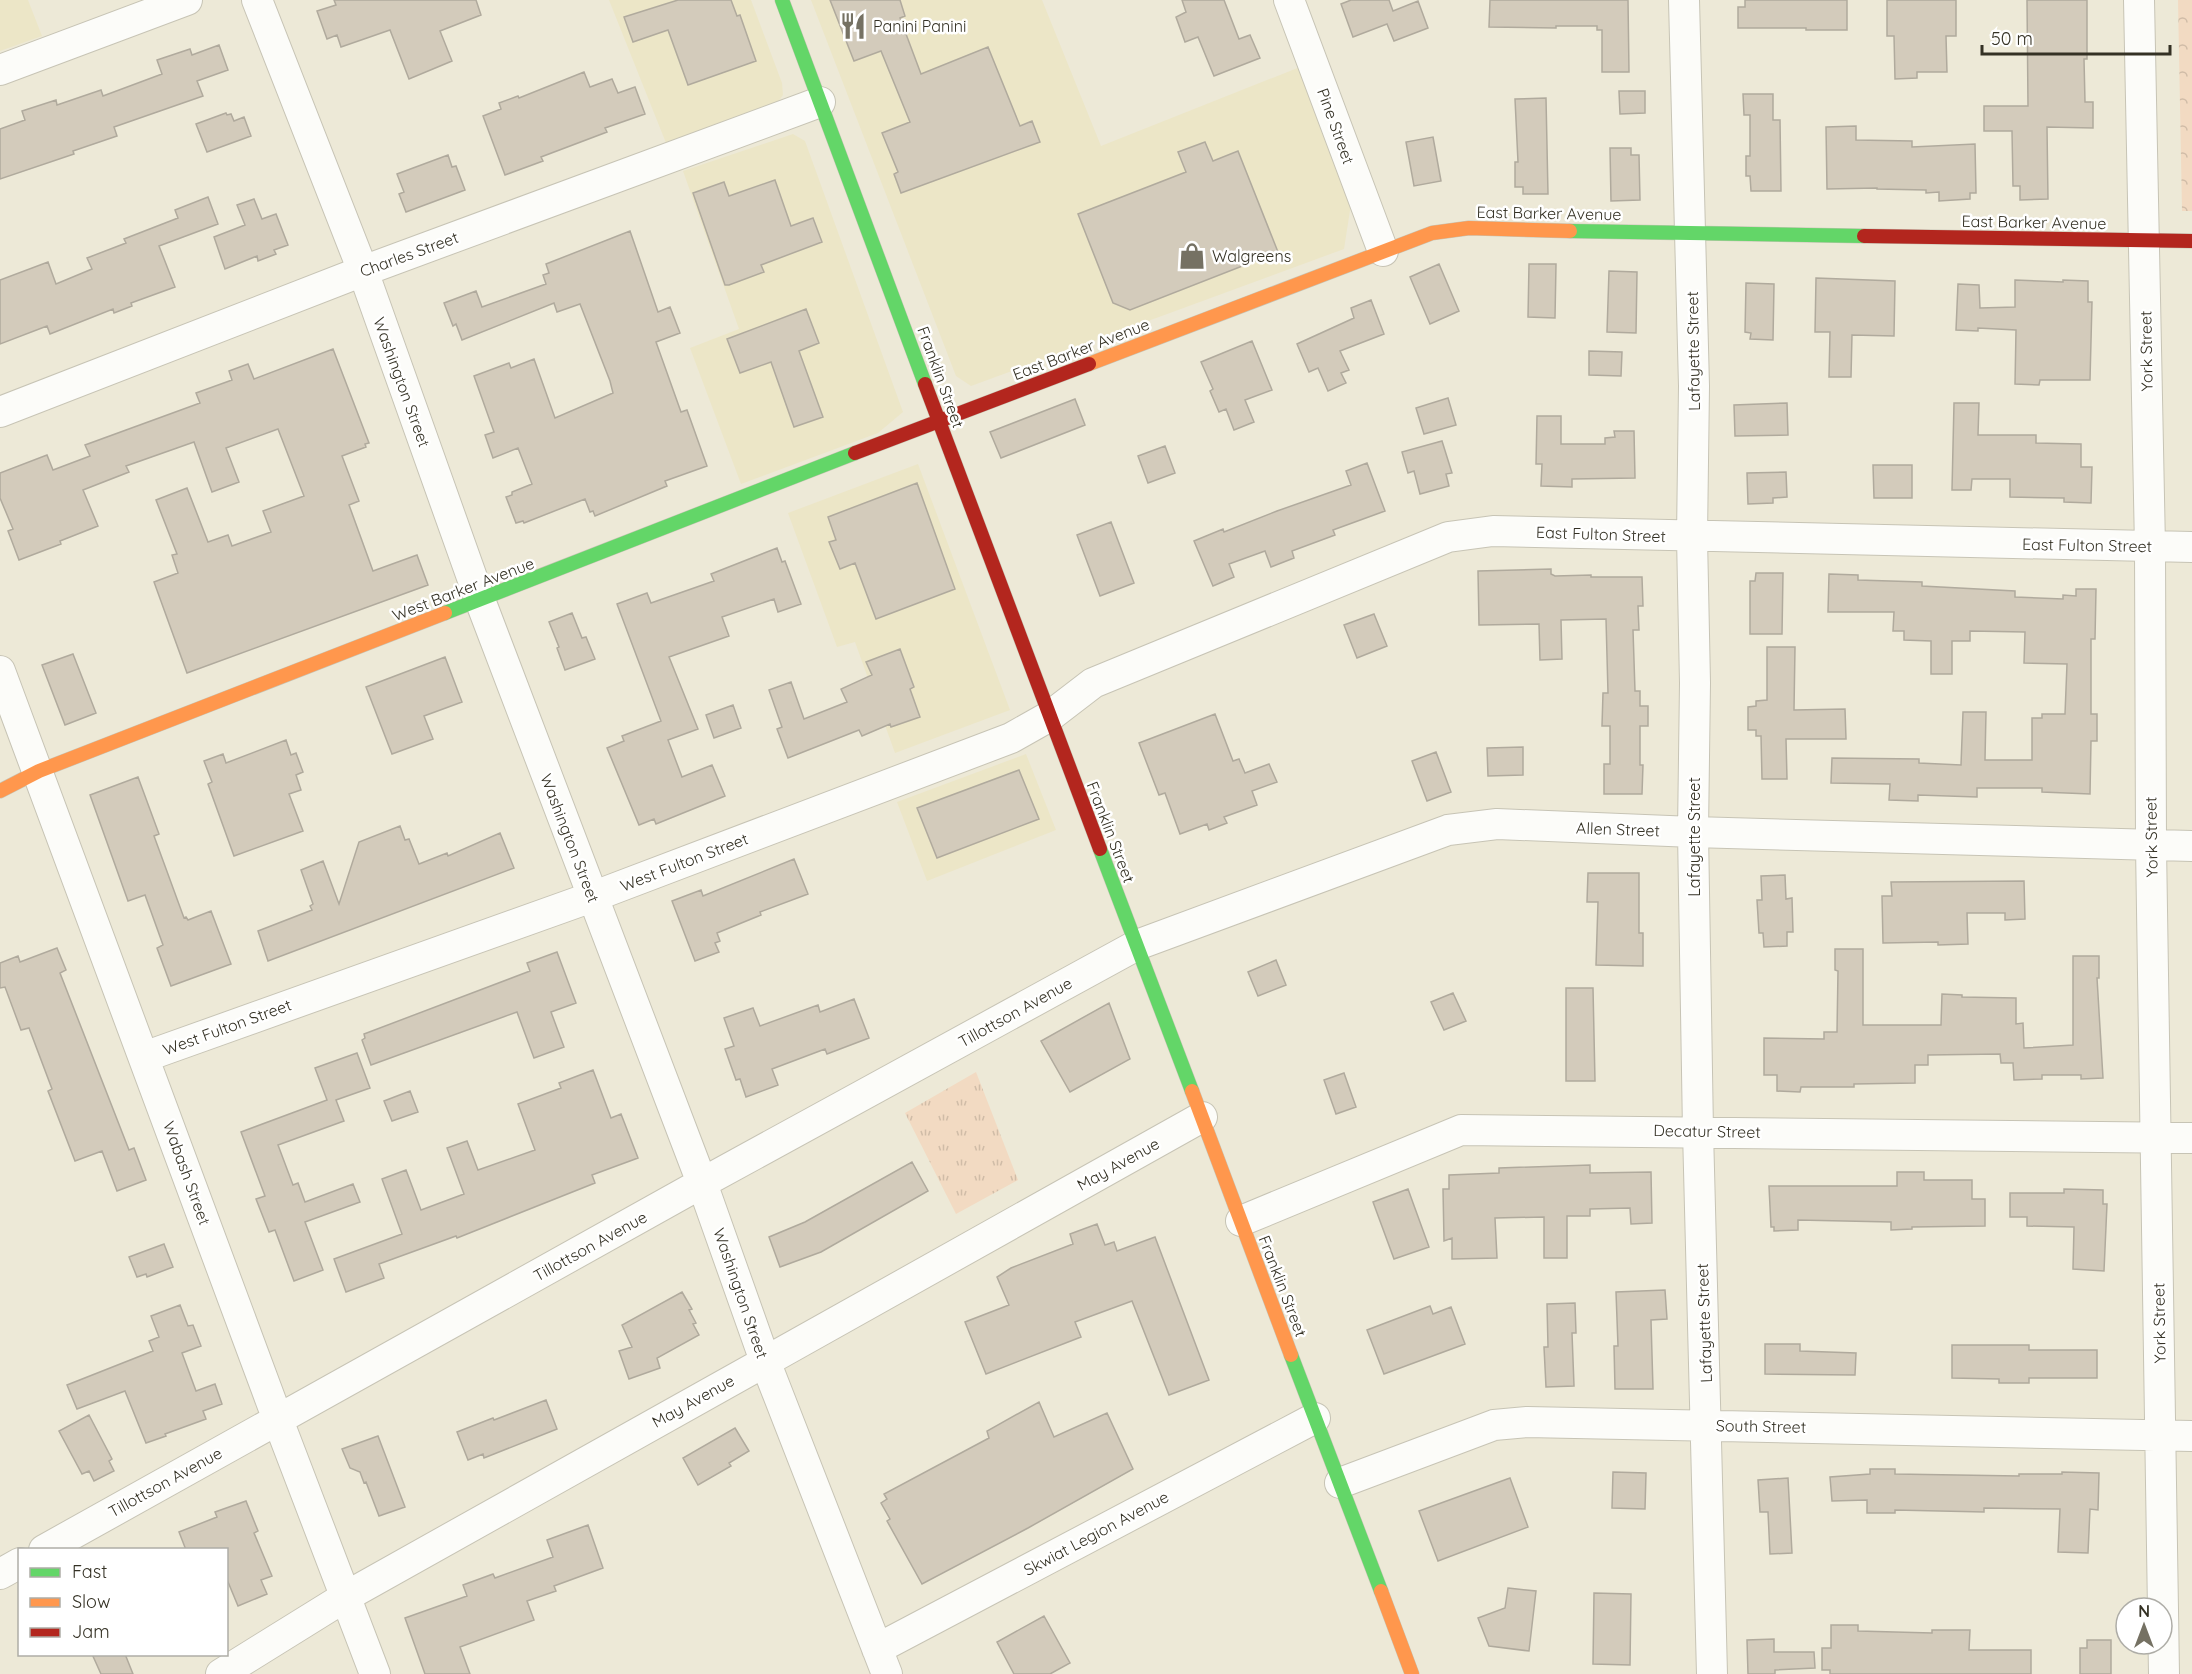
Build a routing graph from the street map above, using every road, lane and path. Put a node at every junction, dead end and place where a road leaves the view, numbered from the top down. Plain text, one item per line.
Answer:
1 (187, 0) edge
2 (257, 0) edge
3 (782, 0) edge
4 (1289, 0) edge
5 (1684, 0) edge
6 (2139, 0) edge
7 (0, 70) edge
8 (820, 102) junction
9 (1691, 234) junction
10 (2144, 240) junction
11 (2192, 241) edge
12 (1383, 251) junction
13 (363, 271) junction
14 (0, 412) edge
15 (939, 421) junction
16 (1692, 537) junction
17 (2150, 547) junction
18 (2192, 547) edge
19 (480, 600) junction
20 (0, 671) edge
21 (1050, 716) junction
22 (39, 771) junction
23 (0, 791) edge
24 (1693, 832) junction
25 (2151, 846) junction
26 (2192, 846) edge
27 (592, 897) junction
28 (1137, 945) junction
29 (144, 1057) junction
30 (1202, 1118) junction
31 (1698, 1131) junction
32 (2156, 1137) junction
33 (2192, 1138) edge
34 (702, 1183) junction
35 (1241, 1221) junction
36 (765, 1361) junction
37 (1315, 1418) junction
38 (278, 1420) junction
39 (1707, 1425) junction
40 (2161, 1435) junction
41 (2192, 1436) edge
42 (1340, 1484) junction
43 (48, 1548) edge
44 (18, 1564) edge
45 (0, 1574) edge
46 (345, 1597) junction
47 (882, 1661) edge
48 (221, 1674) edge
49 (375, 1674) edge
50 (1412, 1674) edge
51 (1712, 1674) edge
52 (2164, 1674) edge

1 - 7 street
2 - 13 street, Washington Street
3 - 8 street, Franklin Street
4 - 12 street, Pine Street
5 - 9 street, Lafayette Street
6 - 10 street, York Street
8 - 13 street, Charles Street
8 - 15 street, Franklin Street
9 - 10 street, East Barker Avenue
9 - 12 street, East Barker Avenue
9 - 16 street, Lafayette Street
10 - 11 street, East Barker Avenue
10 - 17 street, York Street
12 - 15 street, East Barker Avenue
13 - 14 street, Charles Street
13 - 19 street, Washington Street
15 - 19 street, West Barker Avenue
15 - 21 street, Franklin Street
16 - 17 street, East Fulton Street
16 - 21 street, East Fulton Street
16 - 24 street, Lafayette Street
17 - 18 street, East Fulton Street
17 - 25 street, York Street
19 - 22 street, West Barker Avenue
19 - 27 street, Washington Street
20 - 22 street, Wabash Street
21 - 27 street, West Fulton Street
21 - 28 street, Franklin Street
22 - 23 street, West Barker Avenue
22 - 29 street, Wabash Street
24 - 25 street, Allen Street
24 - 28 street, Allen Street
24 - 31 street, Lafayette Street
25 - 26 street, Allen Street
25 - 32 street, York Street
27 - 29 street, West Fulton Street
27 - 34 street, Washington Street
28 - 30 street, Franklin Street
28 - 34 street, Tillottson Avenue
29 - 38 street, Wabash Street
30 - 35 street, Franklin Street
30 - 36 street, May Avenue
31 - 32 street, Decatur Street
31 - 35 street, Decatur Street
31 - 39 street, Lafayette Street
32 - 33 street, Decatur Street
32 - 40 street, York Street
34 - 36 street, Washington Street
34 - 38 street, Tillottson Avenue
35 - 37 street, Franklin Street
36 - 46 street, May Avenue
36 - 47 street, Washington Street
37 - 42 street, Franklin Street
37 - 47 street, Skwiat Legion Avenue
38 - 43 street, Tillottson Avenue
38 - 46 street, Wabash Street
39 - 40 street, South Street
39 - 42 street, South Street
39 - 51 street, Lafayette Street
40 - 41 street, South Street
40 - 52 street, York Street
42 - 50 street, Franklin Street
44 - 45 street
46 - 48 street, May Avenue
46 - 49 street, Wabash Street

